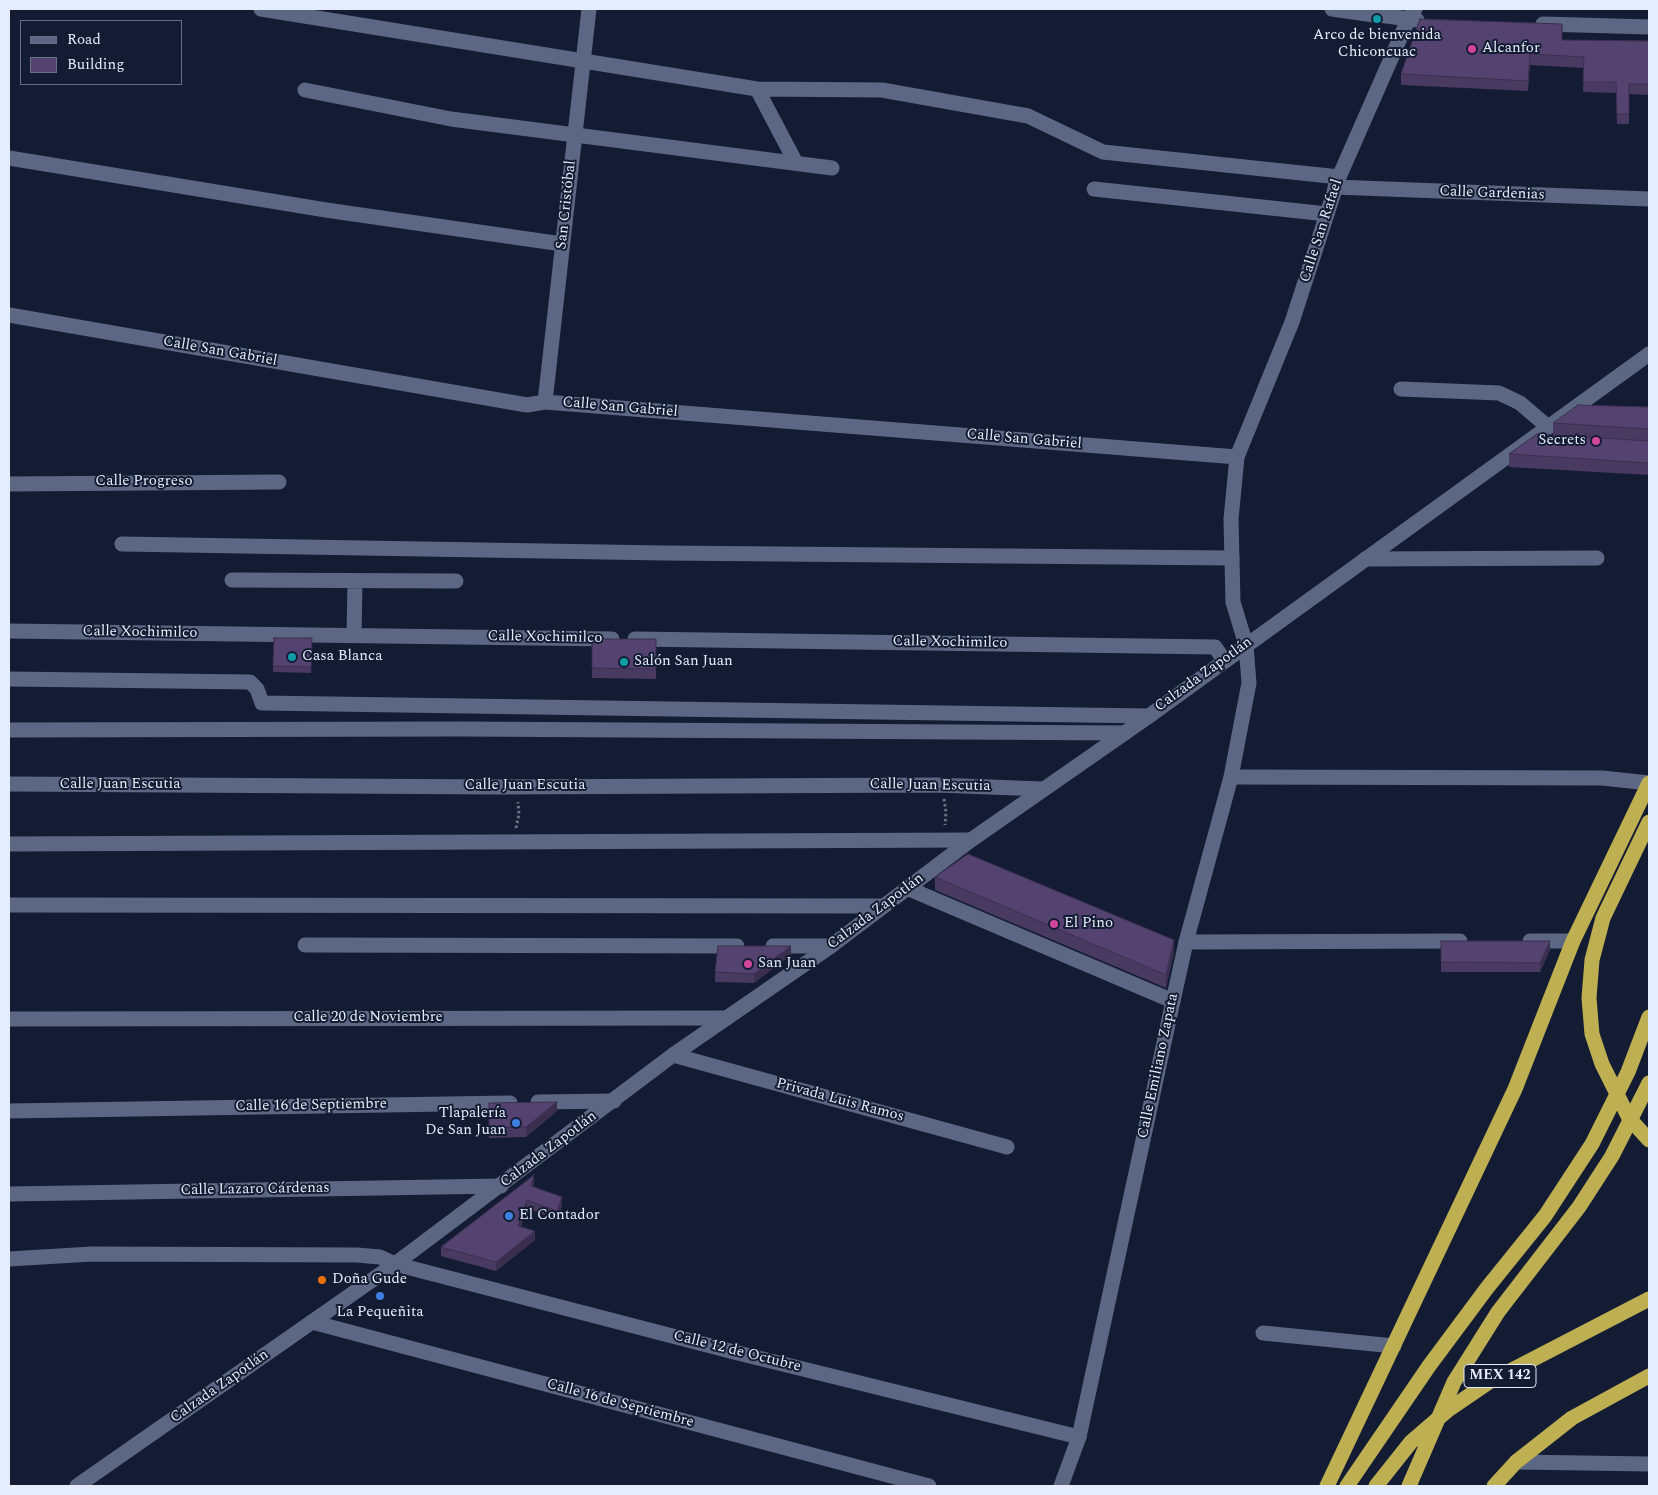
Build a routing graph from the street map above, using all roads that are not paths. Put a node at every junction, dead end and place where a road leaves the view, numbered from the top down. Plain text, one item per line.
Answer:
1 (261, 9) edge
2 (589, 9) edge
3 (1332, 9) edge
4 (1412, 14) edge
5 (1430, 22) edge
6 (1530, 24) edge
7 (1649, 27) edge
8 (583, 60) junction
9 (757, 89) junction
10 (305, 90) dead end
11 (574, 136) junction
12 (9, 158) edge
13 (796, 163) junction
14 (832, 168) dead end
15 (1337, 182) junction
16 (1094, 190) dead end
17 (1649, 199) edge
18 (1327, 214) junction
19 (562, 244) junction
20 (9, 315) edge
21 (1649, 354) edge
22 (1401, 389) dead end
23 (545, 402) junction
24 (1548, 427) junction
25 (1237, 457) junction
26 (279, 482) dead end
27 (9, 484) edge
28 (122, 544) dead end
29 (1232, 558) junction
30 (1597, 558) dead end
31 (1364, 559) junction
32 (232, 580) dead end
33 (355, 581) junction
34 (456, 582) dead end
35 (9, 631) edge
36 (354, 636) junction
37 (1246, 645) junction
38 (1224, 660) junction
39 (9, 679) edge
40 (1149, 716) junction
41 (9, 730) edge
42 (1125, 733) junction
43 (1231, 777) junction
44 (1649, 783) edge
45 (9, 784) edge
46 (1042, 789) junction
47 (1649, 822) edge
48 (971, 840) junction
49 (9, 844) edge
50 (907, 888) junction
51 (9, 905) edge
52 (884, 906) junction
53 (1513, 941) edge
54 (1573, 941) junction
55 (1186, 942) junction
56 (1474, 942) edge
57 (305, 945) dead end
58 (831, 946) junction
59 (1173, 1001) junction
60 (1649, 1017) edge
61 (727, 1018) junction
62 (9, 1019) edge
63 (672, 1055) junction
64 (1649, 1083) edge
65 (614, 1101) junction
66 (9, 1111) edge
67 (1649, 1140) edge
68 (1007, 1147) dead end
69 (501, 1186) junction
70 (9, 1194) edge
71 (9, 1259) edge
72 (395, 1264) junction
73 (1649, 1299) edge
74 (312, 1322) junction
75 (1263, 1333) dead end
76 (1394, 1346) junction
77 (1649, 1376) edge
78 (1079, 1437) junction
79 (1516, 1462) junction
80 (1649, 1464) edge
81 (77, 1486) edge
82 (928, 1486) edge
83 (1061, 1486) edge
84 (1326, 1486) edge
85 (1347, 1486) edge
86 (1376, 1486) edge
87 (1409, 1486) edge
88 (1494, 1486) edge

1 - 8 street, Calle Gardenias
2 - 8 street, San Cristóbal
3 - 4 street
4 - 5 street
4 - 15 street, Calle San Rafael
6 - 7 street
8 - 9 street, Calle Gardenias
8 - 11 street, San Cristóbal
9 - 13 street
9 - 15 street, Calle Gardenias
10 - 11 street
11 - 13 street
11 - 19 street, San Cristóbal
12 - 19 street
13 - 14 street
15 - 17 street, Calle Gardenias
15 - 18 street, Calle San Rafael
16 - 18 street
18 - 25 street, Calle San Rafael
19 - 23 street, San Cristóbal
20 - 23 street, Calle San Gabriel
21 - 24 street, Calzada Zapotlán
22 - 24 street
23 - 25 street, Calle San Gabriel
24 - 31 street, Calzada Zapotlán
25 - 29 street, Calle San Rafael
26 - 27 street, Calle Progreso
28 - 29 street
29 - 37 street, Calle Emiliano Zapata
30 - 31 street
31 - 37 street, Calzada Zapotlán
32 - 33 street
33 - 34 street
33 - 36 street
35 - 36 street, Calle Xochimilco
36 - 38 street, Calle Xochimilco
37 - 38 street, Calzada Zapotlán
37 - 43 street, Calle Emiliano Zapata
38 - 40 street, Calzada Zapotlán
39 - 40 street
40 - 42 street, Calzada Zapotlán
41 - 42 street
42 - 46 street, Calzada Zapotlán
43 - 44 street
43 - 55 street, Calle Emiliano Zapata
44 - 54 highway
45 - 46 street, Calle Juan Escutia
46 - 48 street, Calzada Zapotlán
47 - 67 highway
48 - 49 street
48 - 50 street, Calzada Zapotlán
50 - 52 street, Calzada Zapotlán
50 - 59 street
51 - 52 street
52 - 58 street, Calzada Zapotlán
53 - 54 street
54 - 76 highway
55 - 56 street
55 - 59 street, Calle Emiliano Zapata
57 - 58 street
58 - 61 street, Calzada Zapotlán
59 - 78 street, Calle Emiliano Zapata
60 - 85 highway
61 - 62 street, Calle 20 de Noviembre
61 - 63 street, Calzada Zapotlán
63 - 65 street, Calzada Zapotlán
63 - 68 street, Privada Luis Ramos
64 - 87 highway
65 - 66 street, Calle 16 de Septiembre
65 - 69 street, Calzada Zapotlán
69 - 70 street, Calle Lazaro Cárdenas
69 - 72 street, Calzada Zapotlán
71 - 72 street, Calle 12 de Octubre
72 - 74 street, Calzada Zapotlán
72 - 78 street, Calle 12 de Octubre
73 - 86 highway, MEX 142
74 - 81 street, Calzada Zapotlán
74 - 82 street, Calle 16 de Septiembre
75 - 76 street
76 - 84 highway
77 - 79 highway
78 - 83 street, Calle Emiliano Zapata
79 - 80 street
79 - 88 highway

